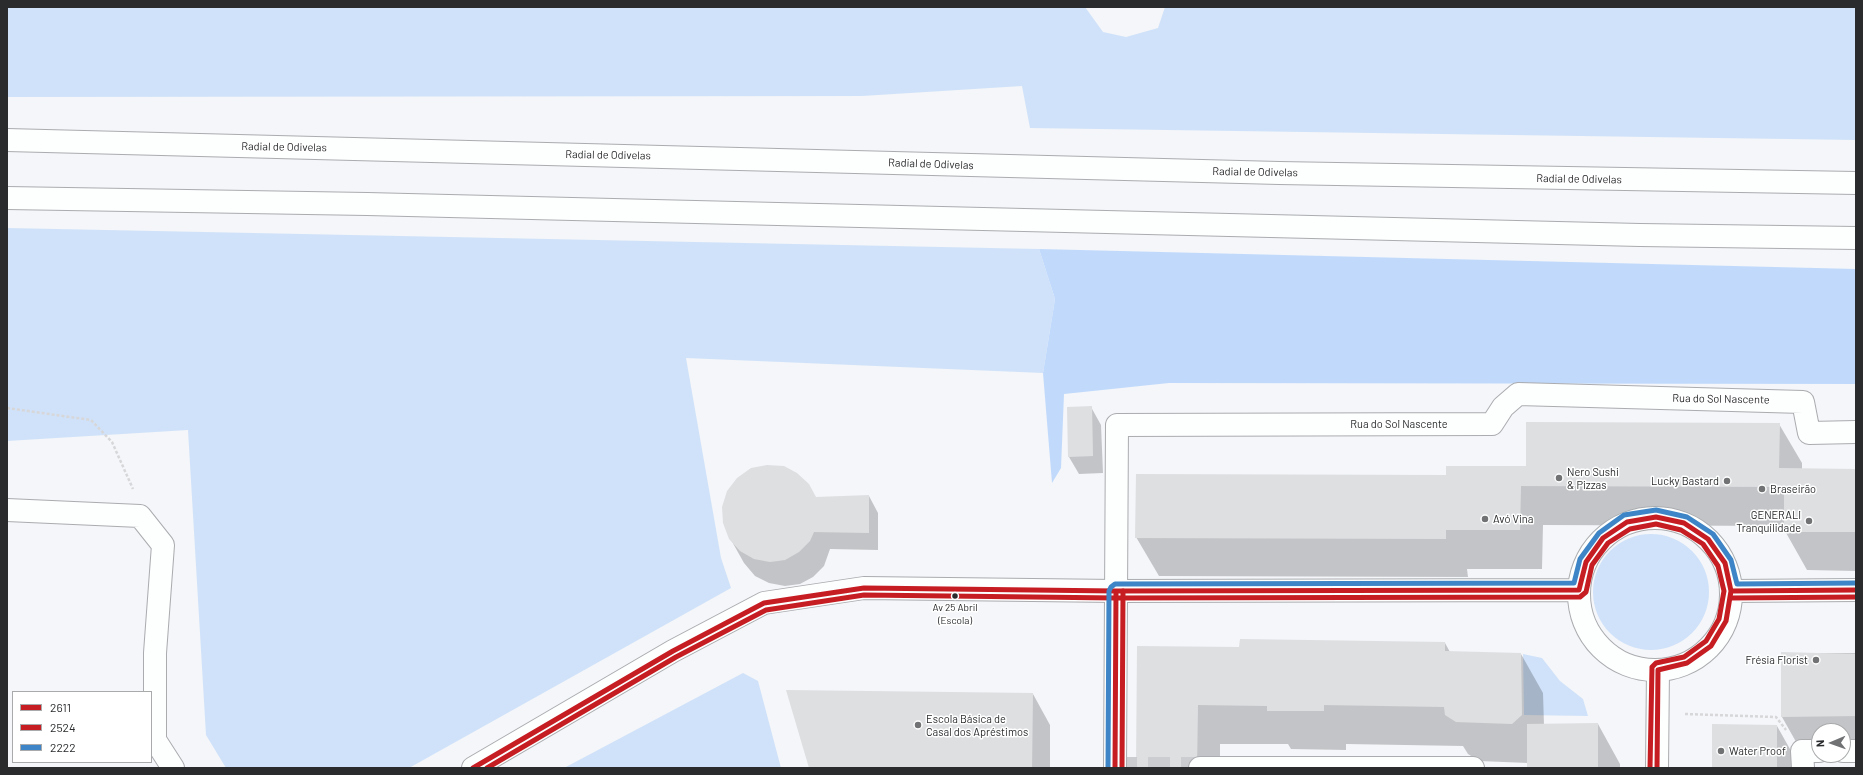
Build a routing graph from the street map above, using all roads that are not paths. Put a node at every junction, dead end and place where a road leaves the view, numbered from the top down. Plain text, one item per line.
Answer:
1 (7, 140) edge
2 (1856, 183) edge
3 (7, 198) edge
4 (1856, 238) edge
5 (1856, 432) edge
6 (7, 510) edge
7 (1579, 590) junction
8 (1856, 590) edge
9 (1116, 591) junction
10 (1731, 591) junction
11 (1658, 670) junction
12 (173, 768) edge
13 (473, 768) edge
14 (1115, 768) edge
15 (1200, 768) edge
16 (1473, 768) edge
17 (1656, 768) edge

1 - 2 main road, Radial de Odivelas
3 - 4 main road
5 - 9 main road, Rua do Sol Nascente
6 - 12 main road
7 - 9 main road
7 - 10 main road
7 - 11 main road
8 - 10 main road
9 - 13 main road
9 - 14 main road
10 - 11 main road
11 - 17 main road
15 - 16 main road

